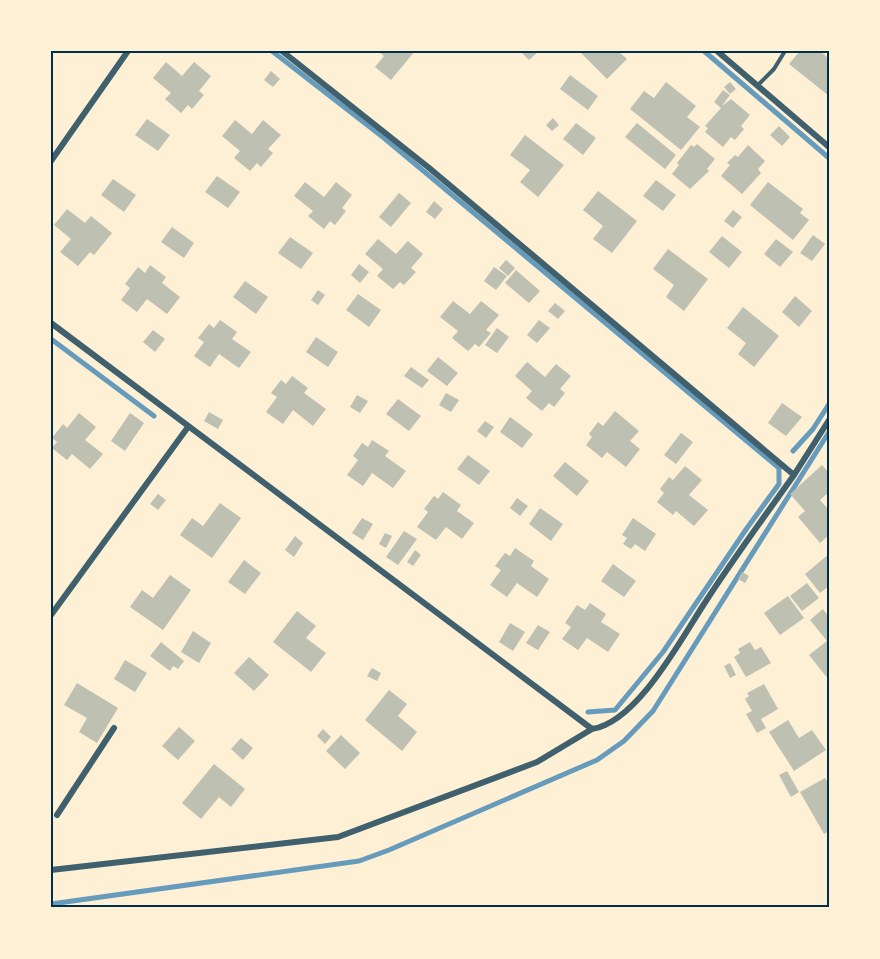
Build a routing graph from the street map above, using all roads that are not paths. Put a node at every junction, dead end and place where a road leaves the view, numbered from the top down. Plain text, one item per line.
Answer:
1 (128, 51) edge
2 (282, 51) edge
3 (717, 51) edge
4 (785, 51) edge
5 (758, 86) junction
6 (829, 147) edge
7 (51, 161) edge
8 (51, 323) edge
9 (829, 420) edge
10 (188, 427) junction
11 (794, 476) junction
12 (51, 615) edge
13 (114, 728) dead end
14 (592, 729) junction
15 (57, 815) dead end
16 (52, 867) edge

1 - 7 street
2 - 11 street
3 - 5 street
4 - 5 lane
5 - 6 street
8 - 10 street
9 - 11 street
10 - 12 street
10 - 14 street
11 - 14 street
13 - 15 street
14 - 16 street

